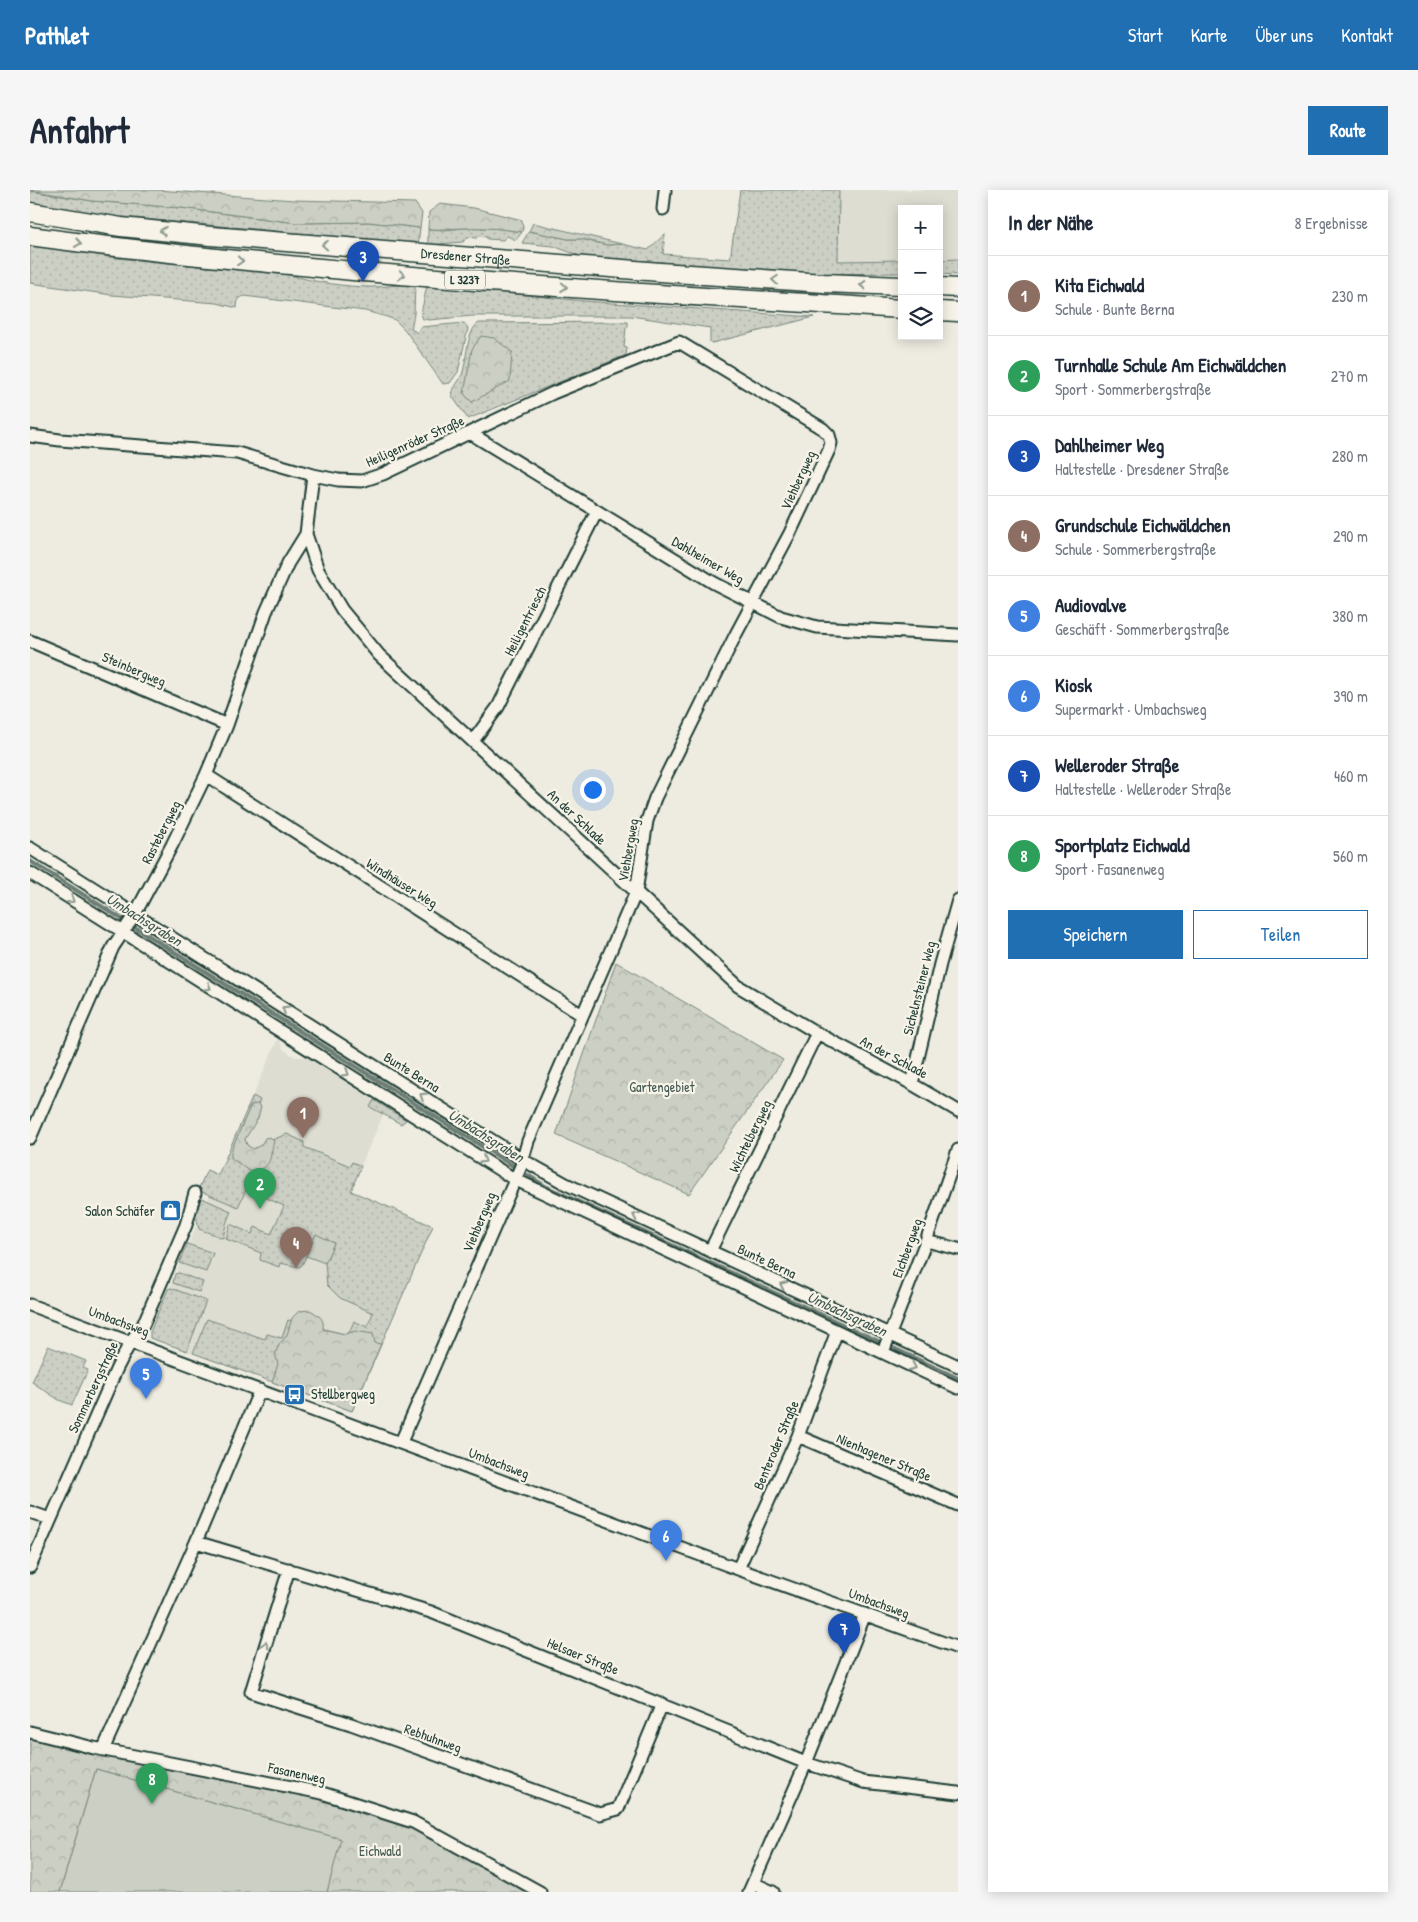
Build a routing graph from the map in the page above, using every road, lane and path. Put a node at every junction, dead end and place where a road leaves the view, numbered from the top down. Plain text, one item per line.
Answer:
1 (665, 190) edge
2 (663, 209) dead end
3 (30, 212) edge
4 (30, 236) edge
5 (898, 286) edge
6 (943, 287) edge
7 (958, 288) edge
8 (898, 309) edge
9 (943, 311) edge
10 (958, 312) edge
11 (679, 342) joint
12 (470, 433) junction
13 (30, 436) edge
14 (312, 475) junction
15 (597, 511) junction
16 (306, 534) junction
17 (753, 602) junction
18 (958, 635) edge
19 (30, 641) edge
20 (227, 725) junction
21 (473, 741) junction
22 (206, 776) junction
23 (30, 848) edge
24 (30, 874) edge
25 (636, 892) junction
26 (958, 900) edge
27 (128, 923) junction
28 (582, 1015) junction
29 (816, 1033) junction
30 (912, 1084) junction
31 (958, 1111) edge
32 (30, 1138) edge
33 (958, 1152) edge
34 (518, 1170) junction
35 (195, 1193) dead end
36 (926, 1241) junction
37 (958, 1249) edge
38 (710, 1251) junction
39 (30, 1304) edge
40 (837, 1331) junction
41 (132, 1341) junction
42 (887, 1344) junction
43 (958, 1366) edge
44 (958, 1388) edge
45 (260, 1390) junction
46 (798, 1436) junction
47 (401, 1442) junction
48 (958, 1505) edge
49 (30, 1512) edge
50 (50, 1519) junction
51 (196, 1542) junction
52 (30, 1567) edge
53 (289, 1569) junction
54 (738, 1569) junction
55 (866, 1614) junction
56 (958, 1648) edge
57 (662, 1704) junction
58 (30, 1732) edge
59 (103, 1750) junction
60 (806, 1763) junction
61 (958, 1793) edge
62 (751, 1887) edge
63 (540, 1892) edge
64 (773, 1892) edge

1 - 2 street
5 -> 3 main road, Dresdener Straße / L 3237
4 -> 8 main road, Dresdener Straße / L 3237
6 - 7 main road
9 - 10 main road
11 - 12 street, Heiligenröder Straße
11 - 17 street, Viehbergweg
12 - 14 street, Heiligenröder Straße
12 - 15 street, Dahlheimer Weg
13 - 14 street, Heiligenröder Straße
14 - 16 street, An der Schlade
15 - 17 street, Dahlheimer Weg
15 - 21 street, Heiligentriesch
16 - 20 street, Rastebergweg
16 - 21 street, An der Schlade
17 - 18 street, Dahlheimer Weg
17 - 25 street, Viehbergweg
19 - 20 street, Steinbergweg
20 - 22 street, Rastebergweg
21 - 25 street, An der Schlade
22 - 27 street, Rastebergweg
22 - 28 street, Windhäuser Weg
23 - 27 street, Bunte Berna
24 -> 27 street, Bunte Berna
25 - 28 street, Viehbergweg
25 - 29 street, An der Schlade
26 - 30 street, Sichelnsteiner Weg
27 - 32 street, Rastebergweg
27 -> 34 street, Bunte Berna
34 -> 27 street, Bunte Berna
28 - 34 street, Viehbergweg
29 - 30 street, An der Schlade
29 - 38 street, Wichtelbergweg
30 - 31 street, An der Schlade
33 - 36 street, Eichbergweg
38 -> 34 street, Bunte Berna
34 - 40 street, Bunte Berna
34 - 47 street, Viehbergweg
35 - 41 street, Sommerbergstraße
36 - 37 street
36 - 42 street, Eichbergweg
42 -> 38 street, Bunte Berna
39 - 41 street, Umbachsweg
40 - 42 street, Bunte Berna
40 - 46 street, Benteroder Straße
41 - 45 street, Umbachsweg
41 - 50 street, Sommerbergstraße
42 - 43 street, Bunte Berna
42 -> 44 street, Bunte Berna
45 - 47 street, Umbachsweg
45 - 51 street
46 - 48 street, Nienhagener Straße
46 - 54 street, Benteroder Straße
47 - 54 street, Umbachsweg
49 - 50 street
50 - 52 street, Sommerbergstraße
51 - 53 street, Helsaer Straße
51 - 59 street
53 - 57 street, Helsaer Straße
57 -> 53 street, Rebhuhnweg
54 - 55 street, Umbachsweg
55 - 56 street, Umbachsweg
55 - 60 street
57 - 60 street, Helsaer Straße
58 - 59 street, Fasanenweg
59 - 63 street, Fasanenweg
60 - 61 street, Helsaer Straße
60 - 62 street
62 - 64 street

